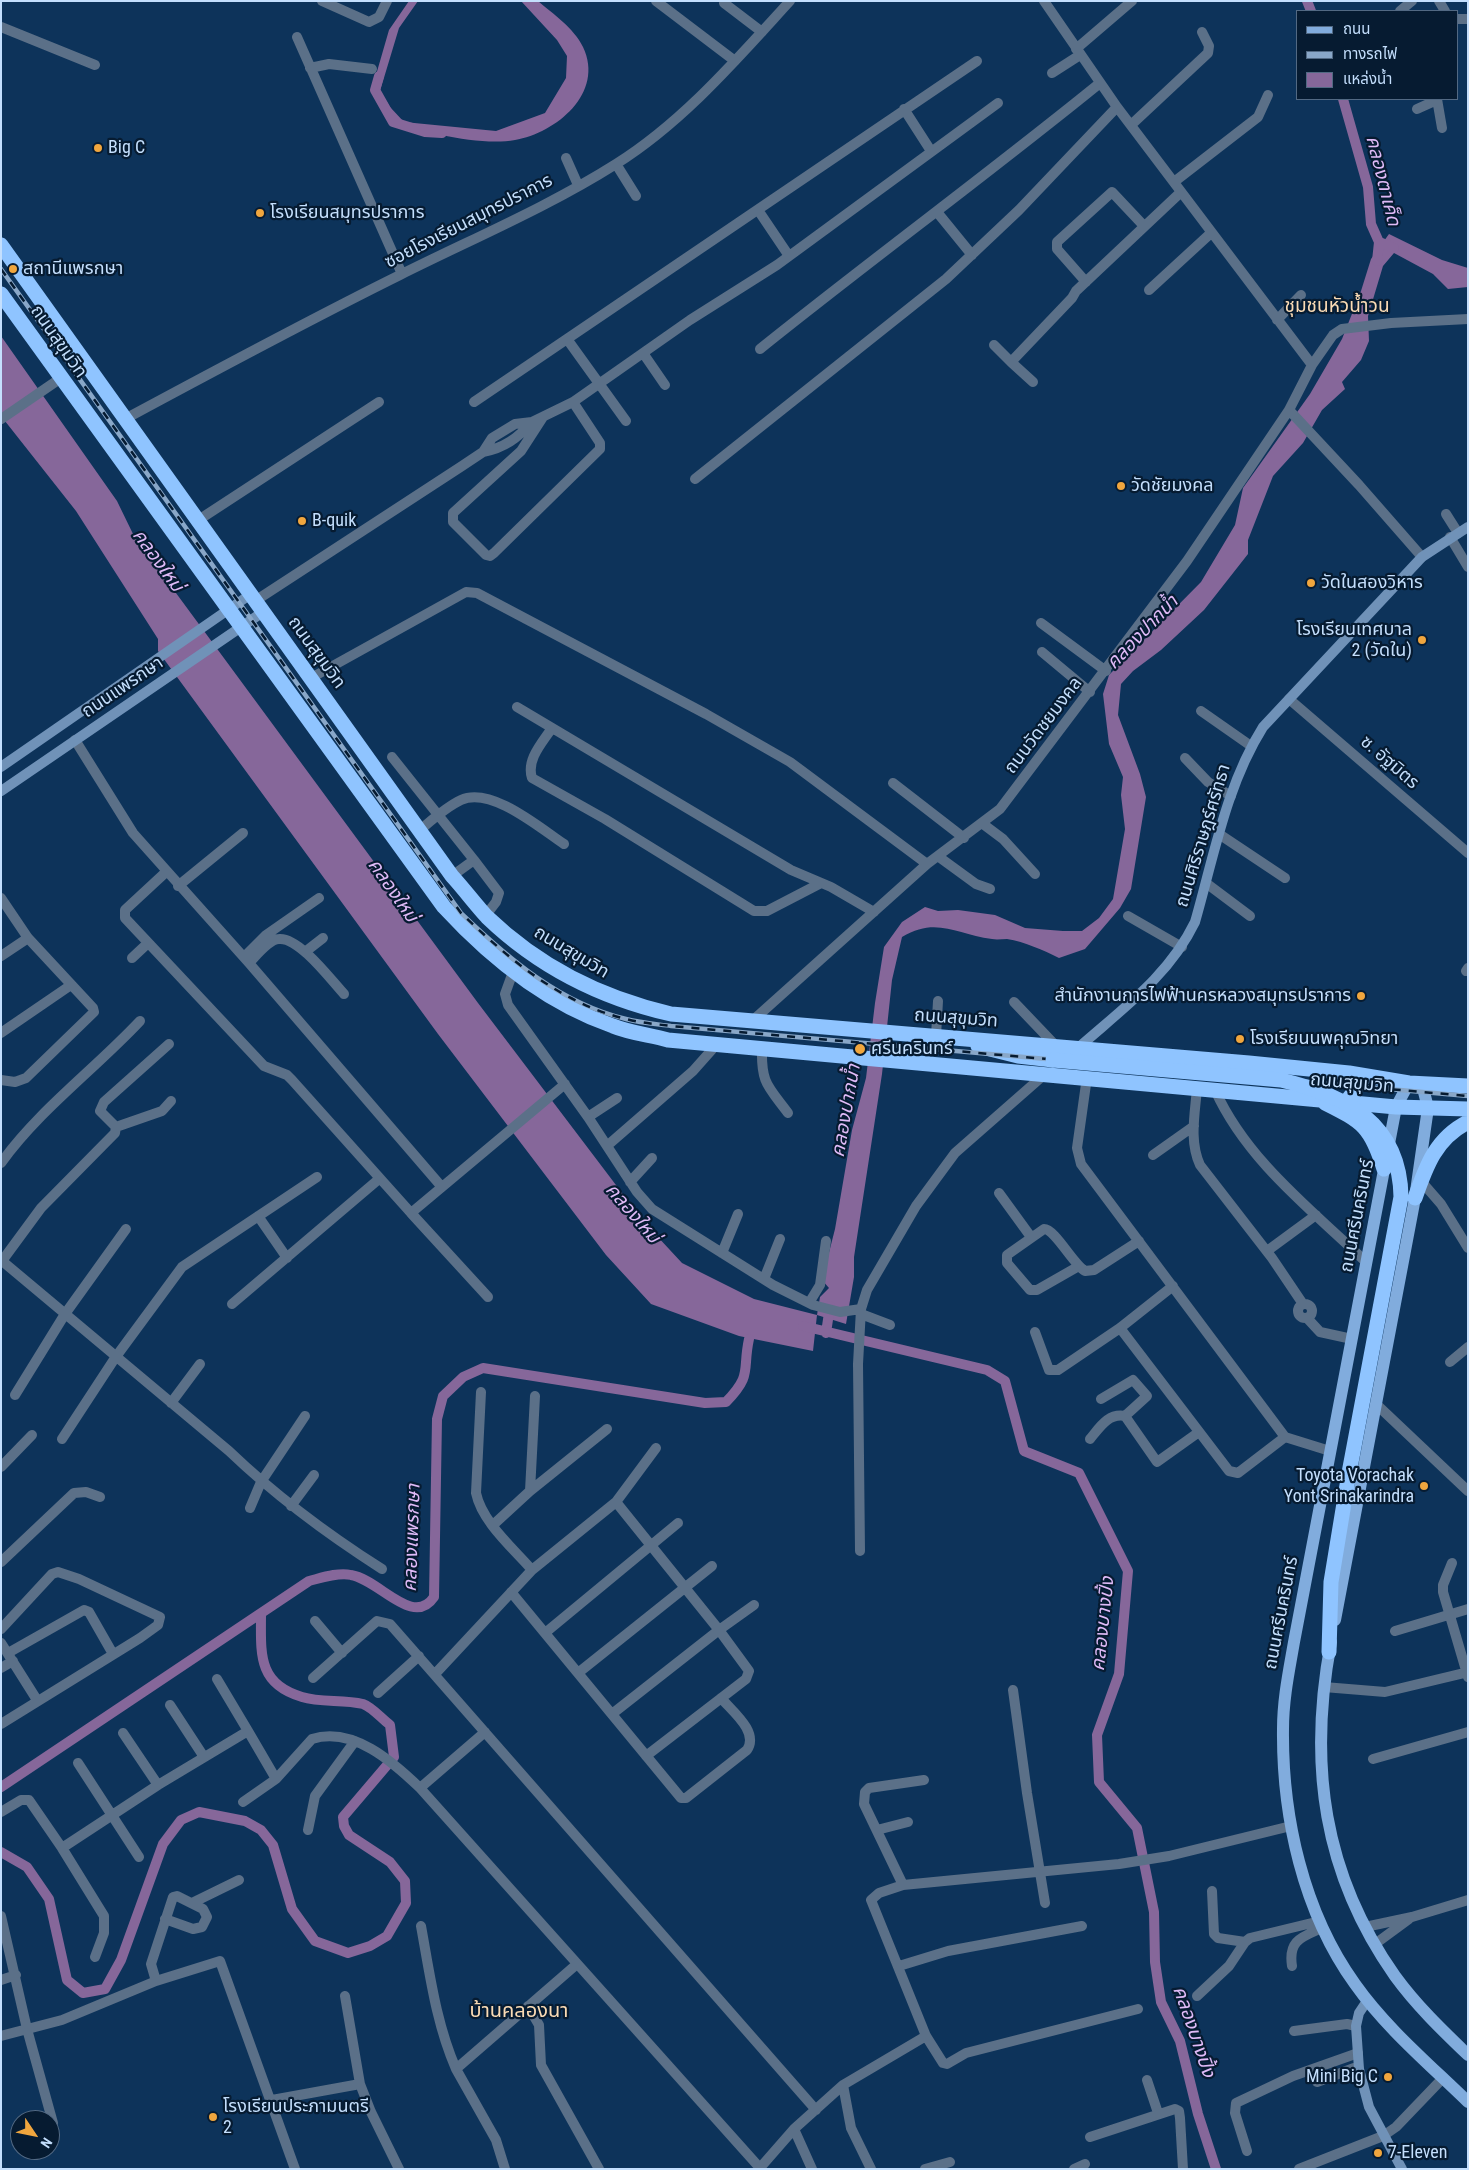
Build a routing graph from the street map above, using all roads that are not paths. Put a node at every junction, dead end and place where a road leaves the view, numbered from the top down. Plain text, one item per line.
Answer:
1 (322, 1) edge
2 (387, 1) edge
3 (656, 1) edge
4 (790, 1) edge
5 (1132, 1) edge
6 (1412, 1) edge
7 (1047, 2) edge
8 (724, 3) dead end
9 (1401, 10) edge
10 (1, 27) edge
11 (762, 32) junction
12 (1202, 32) dead end
13 (297, 38) dead end
14 (1078, 52) junction
15 (735, 61) junction
16 (977, 61) dead end
17 (95, 65) dead end
18 (310, 68) junction
19 (372, 69) dead end
20 (1052, 74) dead end
21 (1100, 83) junction
22 (1268, 95) dead end
23 (1437, 100) edge
24 (998, 103) dead end
25 (1117, 107) junction
26 (904, 109) junction
27 (1417, 110) dead end
28 (1131, 126) junction
29 (1442, 128) dead end
30 (931, 151) junction
31 (566, 158) dead end
32 (616, 164) junction
33 (1174, 182) junction
34 (578, 185) junction
35 (1181, 192) junction
36 (636, 196) dead end
37 (758, 210) junction
38 (937, 212) junction
39 (1144, 226) junction
40 (1211, 233) junction
41 (1, 245) edge
42 (972, 255) junction
43 (789, 256) junction
44 (402, 274) junction
45 (1086, 282) junction
46 (1149, 290) dead end
47 (1, 294) edge
48 (1301, 295) dead end
49 (1468, 319) edge
50 (1277, 320) junction
51 (567, 339) junction
52 (994, 344) dead end
53 (760, 349) dead end
54 (642, 353) junction
55 (1010, 362) junction
56 (1312, 365) junction
57 (61, 378) junction
58 (1033, 382) dead end
59 (600, 384) junction
60 (665, 385) dead end
61 (379, 402) dead end
62 (474, 402) dead end
63 (573, 402) junction
64 (1291, 413) junction
65 (543, 417) junction
66 (1, 419) edge
67 (125, 419) junction
68 (626, 421) dead end
69 (695, 479) dead end
70 (1446, 514) dead end
71 (198, 521) junction
72 (1468, 527) edge
73 (1454, 535) junction
74 (176, 537) junction
75 (1422, 557) junction
76 (1468, 567) edge
77 (256, 602) junction
78 (228, 611) junction
79 (1040, 624) dead end
80 (240, 627) junction
81 (1042, 652) dead end
82 (1106, 671) junction
83 (311, 678) junction
84 (1090, 692) junction
85 (1289, 699) junction
86 (518, 707) dead end
87 (1201, 711) dead end
88 (552, 728) junction
89 (76, 740) junction
90 (1251, 746) junction
91 (392, 756) dead end
92 (1185, 758) dead end
93 (1, 767) edge
94 (892, 783) dead end
95 (1, 791) edge
96 (1231, 796) junction
97 (438, 815) junction
98 (983, 824) junction
99 (420, 830) junction
100 (243, 833) dead end
101 (1219, 834) junction
102 (964, 838) junction
103 (564, 844) dead end
104 (1468, 853) edge
105 (939, 857) junction
106 (474, 860) junction
107 (927, 864) junction
108 (166, 872) junction
109 (1035, 874) dead end
110 (452, 876) junction
111 (1285, 878) dead end
112 (821, 882) junction
113 (1206, 883) junction
114 (178, 886) junction
115 (990, 889) dead end
116 (1, 898) edge
117 (319, 898) dead end
118 (874, 912) junction
119 (486, 915) junction
120 (1128, 916) dead end
121 (1250, 916) dead end
122 (28, 938) junction
123 (323, 938) dead end
124 (148, 943) junction
125 (1182, 947) junction
126 (305, 952) junction
127 (1, 956) edge
128 (132, 958) dead end
129 (247, 960) junction
130 (513, 972) junction
131 (71, 985) junction
132 (344, 994) dead end
133 (938, 1001) dead end
134 (1014, 1002) dead end
135 (140, 1021) dead end
136 (750, 1023) junction
137 (1, 1033) edge
138 (936, 1036) junction
139 (169, 1044) dead end
140 (718, 1044) junction
141 (762, 1048) junction
142 (1078, 1048) junction
143 (1052, 1060) junction
144 (1349, 1073) junction
145 (1087, 1078) junction
146 (1, 1080) edge
147 (1415, 1083) junction
148 (565, 1084) junction
149 (1468, 1086) edge
150 (1197, 1088) junction
151 (1215, 1090) junction
152 (617, 1098) dead end
153 (1316, 1099) junction
154 (171, 1101) dead end
155 (1346, 1102) junction
156 (1396, 1107) junction
157 (1428, 1108) junction
158 (1468, 1109) edge
159 (788, 1113) dead end
160 (588, 1117) junction
161 (1468, 1122) edge
162 (1194, 1126) junction
163 (116, 1127) junction
164 (608, 1145) junction
165 (1153, 1155) dead end
166 (652, 1158) dead end
167 (1, 1163) edge
168 (1384, 1169) junction
169 (316, 1177) dead end
170 (379, 1179) junction
171 (1420, 1181) junction
172 (630, 1182) junction
173 (441, 1186) junction
174 (998, 1193) dead end
175 (1415, 1198) junction
176 (411, 1213) junction
177 (738, 1214) dead end
178 (1316, 1215) junction
179 (258, 1216) junction
180 (1374, 1227) junction
181 (126, 1229) dead end
182 (1031, 1237) junction
183 (780, 1239) dead end
184 (1407, 1239) junction
185 (826, 1241) dead end
186 (1139, 1241) junction
187 (1468, 1248) edge
188 (1267, 1251) junction
189 (722, 1253) junction
190 (287, 1258) junction
191 (2, 1260) edge
192 (1367, 1263) junction
193 (1078, 1266) junction
194 (764, 1279) junction
195 (1173, 1286) junction
196 (488, 1297) dead end
197 (232, 1304) dead end
198 (811, 1304) junction
199 (860, 1313) junction
200 (65, 1314) junction
201 (890, 1325) dead end
202 (1120, 1328) junction
203 (1035, 1332) dead end
204 (1352, 1339) junction
205 (1468, 1347) edge
206 (115, 1358) junction
207 (1450, 1362) dead end
208 (200, 1364) dead end
209 (481, 1392) dead end
210 (15, 1395) dead end
211 (535, 1396) dead end
212 (1101, 1399) dead end
213 (171, 1403) junction
214 (1376, 1404) junction
215 (305, 1416) dead end
216 (1125, 1416) junction
217 (607, 1429) dead end
218 (1199, 1432) junction
219 (32, 1435) dead end
220 (1285, 1437) junction
221 (62, 1439) dead end
222 (1090, 1439) dead end
223 (656, 1448) dead end
224 (1330, 1451) junction
225 (1, 1467) edge
226 (314, 1475) dead end
227 (261, 1482) junction
228 (530, 1491) junction
229 (1468, 1491) edge
230 (100, 1497) dead end
231 (616, 1502) junction
232 (291, 1506) junction
233 (250, 1508) dead end
234 (678, 1523) dead end
235 (493, 1525) junction
236 (651, 1546) junction
237 (860, 1551) dead end
238 (1, 1562) edge
239 (1452, 1563) dead end
240 (712, 1566) dead end
241 (382, 1569) dead end
242 (532, 1570) junction
243 (684, 1588) junction
244 (511, 1592) junction
245 (754, 1605) dead end
246 (1468, 1609) edge
247 (1451, 1614) junction
248 (315, 1621) dead end
249 (1, 1629) edge
250 (719, 1630) junction
251 (1395, 1630) dead end
252 (545, 1633) junction
253 (1, 1644) edge
254 (1329, 1652) junction
255 (342, 1653) junction
256 (113, 1654) junction
257 (419, 1656) junction
258 (11, 1657) junction
259 (1, 1668) edge
260 (578, 1673) junction
261 (436, 1674) junction
262 (1467, 1674) edge
263 (313, 1678) dead end
264 (217, 1679) dead end
265 (1324, 1687) junction
266 (1013, 1690) dead end
267 (378, 1693) dead end
268 (721, 1698) junction
269 (37, 1700) junction
270 (170, 1705) dead end
271 (612, 1714) junction
272 (1, 1724) edge
273 (248, 1731) junction
274 (485, 1732) junction
275 (1468, 1732) edge
276 (123, 1733) dead end
277 (354, 1741) junction
278 (646, 1756) junction
279 (204, 1757) junction
280 (1373, 1759) dead end
281 (78, 1763) dead end
282 (276, 1779) junction
283 (924, 1780) dead end
284 (158, 1785) junction
285 (420, 1788) junction
286 (244, 1802) dead end
287 (1, 1812) edge
288 (112, 1816) junction
289 (908, 1822) dead end
290 (1291, 1826) junction
291 (308, 1830) dead end
292 (877, 1830) junction
293 (62, 1848) junction
294 (139, 1857) dead end
295 (1040, 1872) junction
296 (239, 1880) dead end
297 (904, 1885) junction
298 (1212, 1891) dead end
299 (1468, 1900) edge
300 (192, 1903) junction
301 (1045, 1903) dead end
302 (1, 1916) edge
303 (1412, 1917) junction
304 (165, 1919) junction
305 (1321, 1925) junction
306 (422, 1926) dead end
307 (1082, 1926) dead end
308 (1365, 1927) junction
309 (1245, 1942) junction
310 (1375, 1944) junction
311 (95, 1957) dead end
312 (577, 1964) junction
313 (899, 1966) junction
314 (1292, 1966) dead end
315 (16, 1975) junction
316 (1, 1980) edge
317 (156, 1982) junction
318 (345, 1996) dead end
319 (1197, 1996) dead end
320 (1367, 2001) junction
321 (528, 2006) junction
322 (1138, 2009) dead end
323 (1356, 2026) junction
324 (27, 2028) junction
325 (1294, 2031) dead end
326 (1, 2036) edge
327 (926, 2036) junction
328 (1358, 2054) junction
329 (1468, 2055) edge
330 (456, 2069) junction
331 (1359, 2069) junction
332 (1443, 2078) junction
333 (1147, 2080) dead end
334 (1317, 2082) dead end
335 (360, 2084) junction
336 (843, 2085) junction
337 (272, 2100) junction
338 (1468, 2102) edge
339 (50, 2110) edge
340 (816, 2110) junction
341 (1158, 2113) junction
342 (794, 2129) junction
343 (1383, 2136) junction
344 (1090, 2137) dead end
345 (1247, 2151) dead end
346 (950, 2162) dead end
347 (1085, 2164) dead end
348 (760, 2168) edge
349 (295, 2169) edge
350 (399, 2169) edge
351 (505, 2169) edge
352 (599, 2169) edge
353 (812, 2169) edge
354 (871, 2169) edge
355 (925, 2169) edge
356 (1074, 2169) edge
357 (1183, 2169) edge
358 (1300, 2169) edge
359 (1402, 2169) edge

1 - 2 street
3 - 15 street
4 - 11 street, ซอยโรงเรียนสมุทรปราการ
5 - 14 street
6 - 9 street
7 - 14 street
8 - 11 street
10 - 17 street
11 - 15 street, ซอยโรงเรียนสมุทรปราการ
12 - 28 street
13 - 18 street
14 - 20 street
14 - 21 street
15 - 32 street, ซอยโรงเรียนสมุทรปราการ
16 - 26 street
18 - 19 street
18 - 44 street
21 - 25 street
21 - 38 street
22 - 33 street
23 - 27 street
23 - 29 street
24 - 30 street
25 - 28 street
25 - 42 street
26 - 30 street
26 - 37 street
28 - 33 street
30 - 43 street
31 - 34 street
32 - 34 street, ซอยโรงเรียนสมุทรปราการ
32 - 36 street
33 - 35 street
34 - 44 street, ซอยโรงเรียนสมุทรปราการ
35 - 39 street
35 - 40 street
37 - 43 street
37 - 51 street
38 - 42 street
38 - 53 street
39 - 45 street
39 - 45 street
40 - 46 street
40 - 50 street
41 - 67 highway, ถนนสุขุมวิท
42 - 69 street
43 - 54 street
44 - 67 street, ซอยโรงเรียนสมุทรปราการ
45 - 55 street
47 - 57 highway, ถนนสุขุมวิท
48 - 50 street
49 - 56 street, ถนนวัดชยมงคล
50 - 56 street
51 - 59 street
51 - 62 street
52 - 55 street
54 - 59 street
54 - 60 street
55 - 58 street
56 - 64 street, ถนนวัดชยมงคล
57 - 66 street
57 - 74 highway, ถนนสุขุมวิท
59 - 63 street
59 - 68 street
61 - 71 street
63 - 65 street
63 - 65 street
64 - 75 street
64 - 82 street, ถนนวัดชยมงคล
65 - 77 street
67 - 71 highway, ถนนสุขุมวิท
70 - 73 street
71 - 74 highway
71 - 77 highway, ถนนสุขุมวิท
72 - 73 street, ถนนศิริราษฎร์ศรัทธา
73 - 75 street, ถนนศิริราษฎร์ศรัทธา
73 - 76 street
74 - 78 highway, ถนนสุขุมวิท
75 - 85 street, ถนนศิริราษฎร์ศรัทธา
77 - 78 street, ถนนแพรกษา
77 - 80 street, ถนนแพรกษา
77 - 83 highway, ถนนสุขุมวิท
78 - 80 highway, ถนนสุขุมวิท
78 - 93 street, ถนนแพรกษา
79 - 82 street
80 - 89 street, ถนนแพรกษา
80 - 130 highway, ถนนสุขุมวิท
81 - 84 street
82 - 84 street, ถนนวัดชยมงคล
83 - 99 highway, ถนนสุขุมวิท
83 - 107 street
84 - 98 street, ถนนวัดชยมงคล
85 - 90 street, ถนนศิริราษฎร์ศรัทธา
85 - 104 street, ซ. อัฐมิตร
86 - 88 street
87 - 90 street
88 - 112 street
88 - 112 street
89 - 95 street, ถนนแพรกษา
89 - 108 street
90 - 96 street, ถนนศิริราษฎร์ศรัทธา
91 - 97 street
92 - 96 street
94 - 102 street
96 - 101 street, ถนนศิริราษฎร์ศรัทธา
97 - 99 street
97 - 103 street
97 - 106 street
98 - 102 street, ถนนวัดชยมงคล
98 - 109 street
99 - 110 highway, ถนนสุขุมวิท
100 - 114 street
101 - 111 street
101 - 113 street, ถนนศิริราษฎร์ศรัทธา
102 - 105 street, ถนนวัดชยมงคล
105 - 107 street, ถนนวัดชยมงคล
105 - 115 street
106 - 110 street
106 - 119 street
107 - 118 street, ถนนวัดชยมงคล
108 - 114 street
108 - 124 street
110 - 119 highway, ถนนสุขุมวิท
112 - 118 street
113 - 121 street
113 - 125 street, ถนนศิริราษฎร์ศรัทธา
114 - 129 street
116 - 122 street
117 - 129 street
118 - 136 street, ถนนวัดชยมงคล
119 - 136 highway, ถนนสุขุมวิท
120 - 125 street
122 - 127 street
122 - 131 street
123 - 126 street
124 - 128 street
124 - 170 street
125 - 142 street, ถนนศิริราษฎร์ศรัทธา
126 - 129 street
126 - 132 street
129 - 173 street
130 - 140 highway, ถนนสุขุมวิท
130 - 148 street
131 - 137 street
131 - 146 street
133 - 138 street
134 - 143 street
135 - 167 street
136 - 138 highway, ถนนสุขุมวิท
138 - 143 highway, ถนนสุขุมวิท
139 - 163 street
140 - 141 highway, ถนนสุขุมวิท
140 - 164 street
141 - 143 highway, ถนนสุขุมวิท
141 - 159 street
142 - 143 highway, ถนนสุขุมวิท
142 - 144 highway, ถนนสุขุมวิท
143 - 145 highway, ถนนสุขุมวิท
143 - 199 street
143 - 254 highway, bridge
144 - 147 highway, ถนนสุขุมวิท
144 - 155 highway
145 - 150 highway, ถนนสุขุมวิท
145 - 186 street
147 - 149 highway, ถนนสุขุมวิท
147 - 156 main road, ถนนศรีนครินทร์
147 - 157 main road
148 - 160 street
148 - 173 street
150 - 151 highway, ถนนสุขุมวิท
150 - 162 street
151 - 153 highway, ถนนสุขุมวิท
151 - 178 street
152 - 160 street
153 - 155 highway, ถนนสุขุมวิท
153 - 168 highway
154 - 163 street
155 - 156 highway, ถนนสุขุมวิท
156 - 157 highway, ถนนสุขุมวิท
156 - 168 main road, ถนนศรีนครินทร์
157 - 158 highway, ถนนสุขุมวิท
157 - 175 main road
160 - 164 street
161 - 171 highway
162 - 165 street
162 - 188 street
163 - 191 street
164 - 172 street
166 - 172 street
168 - 180 main road, ถนนศรีนครินทร์
169 - 179 street
170 - 176 street
170 - 190 street
171 - 175 highway
171 - 187 street
172 - 189 street
173 - 176 street
174 - 182 street
175 - 184 main road
176 - 196 street
177 - 189 street
178 - 188 street
178 - 192 street
179 - 190 street
179 - 206 street
180 - 184 main road
180 - 192 main road, ถนนศรีนครินทร์
181 - 200 street
182 - 193 street
182 - 193 street
183 - 194 street
184 - 214 main road
185 - 198 street
186 - 193 street
186 - 195 street
188 - 204 street
189 - 194 street
190 - 197 street
191 - 200 street
192 - 204 main road, ถนนศรีนครินทร์
194 - 198 street
195 - 202 street
195 - 220 street
198 - 199 street
199 - 201 street
199 - 237 street
200 - 206 street
200 - 210 street
202 - 203 street
202 - 218 street
204 - 224 main road, ถนนศรีนครินทร์
205 - 207 street
206 - 213 street
206 - 221 street
208 - 213 street
209 - 235 street
211 - 228 street
212 - 216 street
213 - 227 street
214 - 229 street
214 - 254 main road
215 - 227 street
216 - 218 street
216 - 222 street
217 - 228 street
218 - 220 street
219 - 225 street
220 - 224 street
223 - 231 street
224 - 290 main road, ถนนศรีนครินทร์
226 - 232 street
227 - 232 street
227 - 233 street
228 - 235 street
230 - 238 street
231 - 236 street
231 - 242 street
232 - 241 street
234 - 236 street
235 - 242 street
236 - 243 street
236 - 252 street
239 - 247 street
240 - 243 street
242 - 244 street
243 - 250 street
243 - 260 street
244 - 252 street
244 - 261 street
245 - 250 street
246 - 247 street
247 - 251 street
247 - 262 street
248 - 255 street
249 - 256 street
250 - 268 street
250 - 271 street
252 - 260 street
253 - 258 street
254 - 265 main road
255 - 257 street
255 - 263 street
256 - 258 street
256 - 269 street
257 - 261 street
257 - 267 street
258 - 259 street
258 - 269 street
260 - 271 street
261 - 274 street
262 - 265 street
264 - 273 street
265 - 308 main road
266 - 295 street
268 - 278 street
268 - 278 street
269 - 272 street
270 - 279 street
271 - 278 street
273 - 279 street
273 - 282 street
274 - 285 street
274 - 340 street
275 - 280 street
276 - 284 street
277 - 282 street
277 - 285 street
277 - 291 street
279 - 284 street
281 - 288 street
282 - 286 street
283 - 292 street
284 - 288 street
285 - 312 street
287 - 293 street
288 - 293 street
288 - 294 street
289 - 292 street
290 - 295 street
290 - 305 main road, ถนนศรีนครินทร์
292 - 297 street
293 - 311 street
295 - 297 street
295 - 301 street
296 - 300 street
297 - 313 street
298 - 309 street
299 - 303 street
300 - 304 street
300 - 304 street
302 - 315 street
303 - 308 street
303 - 310 street
304 - 317 street
305 - 309 street
305 - 314 street
305 - 320 main road, ถนนศรีนครินทร์
306 - 330 street
307 - 313 street
308 - 310 main road
309 - 319 street
310 - 329 main road
312 - 321 street
312 - 348 street
313 - 327 street
315 - 316 street
315 - 324 street
317 - 324 street
317 - 337 street
318 - 335 street
320 - 323 street
320 - 332 main road, ถนนศรีนครินทร์
321 - 330 street
321 - 352 street
322 - 327 street
323 - 325 street
323 - 328 street
324 - 326 street
324 - 339 street
327 - 336 street
328 - 331 street
328 - 345 street
330 - 351 street
331 - 334 street
331 - 343 street
332 - 338 main road, ถนนศรีนครินทร์
332 - 343 street
333 - 341 street
335 - 337 street
335 - 350 street
336 - 340 street
336 - 354 street
337 - 349 street
340 - 342 street
341 - 344 street
341 - 357 street
342 - 348 street
342 - 353 street
343 - 358 street
343 - 359 street
346 - 355 street
347 - 356 street

